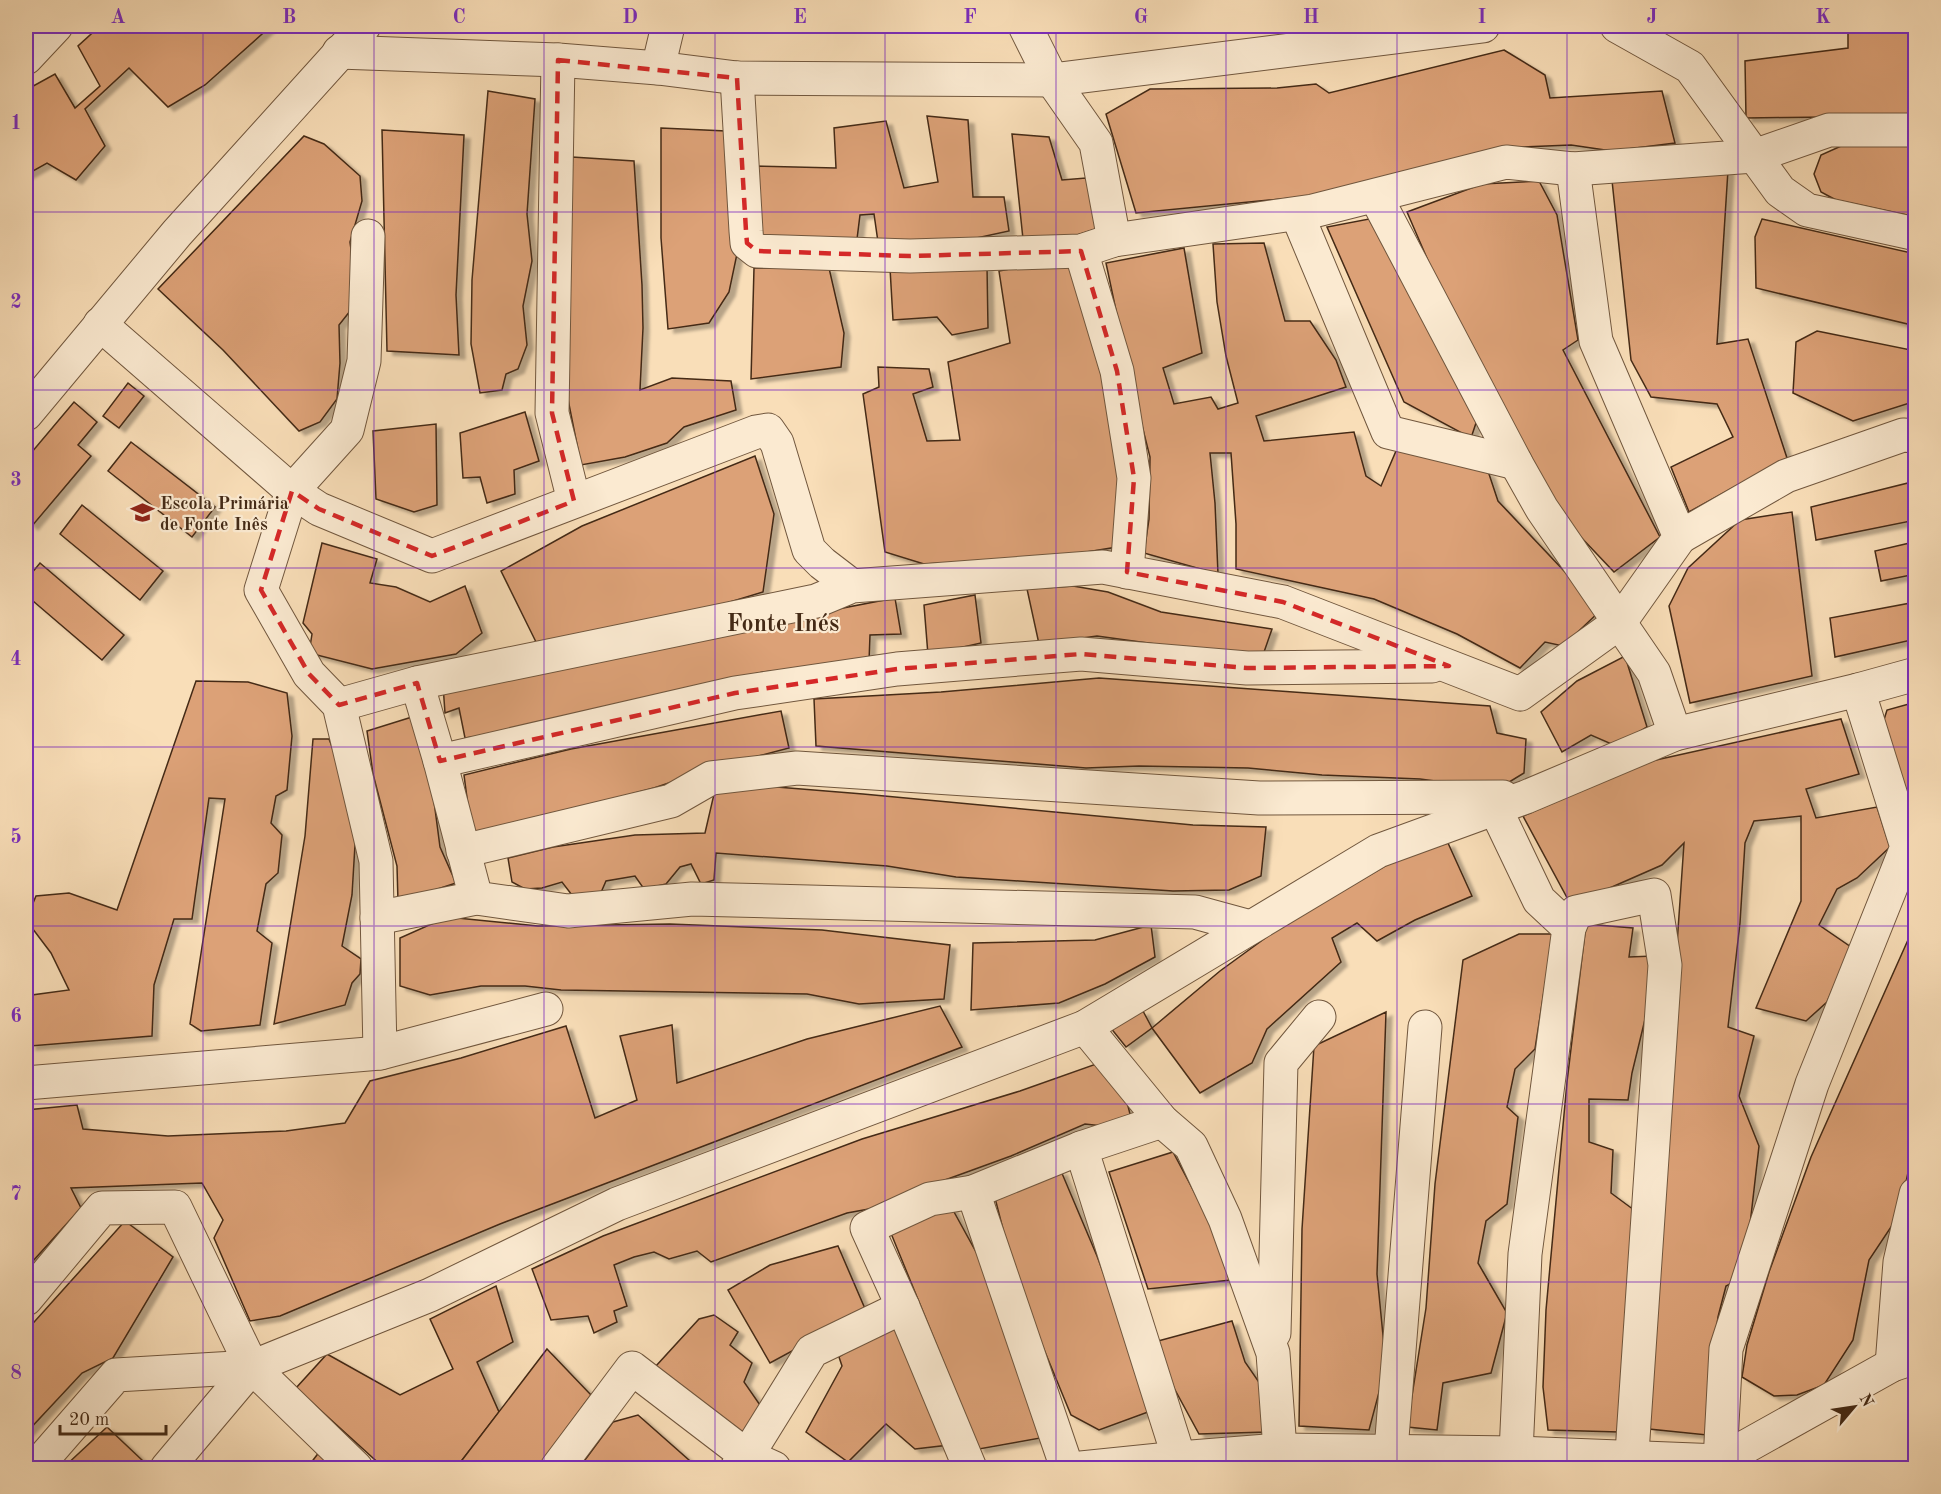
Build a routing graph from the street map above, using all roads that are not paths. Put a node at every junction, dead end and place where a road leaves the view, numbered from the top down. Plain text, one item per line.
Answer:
1 (56, 26) edge
2 (364, 26) edge
3 (668, 26) edge
4 (1025, 26) edge
5 (1483, 26) edge
6 (1617, 26) edge
7 (339, 52) junction
8 (26, 58) edge
9 (558, 60) junction
10 (658, 68) junction
11 (737, 78) junction
12 (1052, 80) junction
13 (1916, 130) edge
14 (1754, 156) junction
15 (1573, 170) junction
16 (1376, 197) junction
17 (1297, 214) junction
18 (1916, 234) edge
19 (368, 236) dead end
20 (1114, 240) junction
21 (1081, 252) junction
22 (100, 324) junction
23 (37, 378) edge
24 (26, 414) edge
25 (1916, 436) edge
26 (1515, 463) junction
27 (292, 491) junction
28 (574, 501) junction
29 (1680, 537) junction
30 (1127, 572) junction
31 (852, 586) junction
32 (1620, 622) junction
33 (1449, 666) junction
34 (1916, 674) edge
35 (417, 683) junction
36 (1858, 690) junction
37 (339, 705) junction
38 (1675, 734) junction
39 (440, 761) junction
40 (1526, 797) junction
41 (1495, 808) junction
42 (1911, 843) edge
43 (463, 851) junction
44 (476, 898) junction
45 (377, 918) junction
46 (1250, 927) junction
47 (1569, 928) junction
48 (546, 1009) dead end
49 (1319, 1017) dead end
50 (1084, 1027) junction
51 (1425, 1027) dead end
52 (380, 1053) junction
53 (26, 1083) edge
54 (1162, 1121) junction
55 (1081, 1148) junction
56 (973, 1192) junction
57 (1916, 1194) edge
58 (26, 1299) edge
59 (903, 1307) junction
60 (1273, 1353) junction
61 (1904, 1361) edge
62 (252, 1367) junction
63 (1280, 1450) junction
64 (1391, 1450) junction
65 (1516, 1453) junction
66 (1179, 1458) junction
67 (1720, 1461) junction
68 (1631, 1462) edge
69 (753, 1464) edge
70 (34, 1468) edge
71 (167, 1468) edge
72 (356, 1468) edge
73 (557, 1468) edge
74 (970, 1468) edge
75 (1067, 1468) edge
76 (1081, 1468) edge

1 - 8 street
2 - 7 street
3 - 10 street
4 - 12 street
5 - 12 street
6 - 14 street
7 - 9 street
7 - 22 street
9 - 10 street
9 - 28 street
10 - 11 street
11 - 12 street
11 - 21 street
12 - 20 street
13 - 14 street
14 - 15 street
14 - 18 street
15 - 16 street
15 - 29 street
16 - 17 street
16 - 26 street
17 - 20 street
17 - 26 street
19 - 27 street
20 - 21 street
21 - 30 street
22 - 23 street
22 - 27 street
23 - 24 street
25 - 29 street
26 - 32 street
27 - 28 street
27 - 37 street
28 - 31 street
29 - 32 street
30 - 31 street
30 - 33 street
31 - 35 street
32 - 33 street
32 - 38 street
33 - 39 street
34 - 36 street
35 - 37 street
35 - 39 street
36 - 38 street
36 - 42 street
37 - 45 street
38 - 40 street
39 - 43 street
40 - 41 street
40 - 43 street
41 - 46 street
41 - 47 street
42 - 67 street
43 - 44 street
44 - 45 street
44 - 46 street
45 - 52 street
46 - 50 street
47 - 65 street
47 - 68 street
48 - 52 street
49 - 60 street
50 - 54 street
50 - 62 street
51 - 64 street
52 - 53 street
54 - 55 street
54 - 60 street
55 - 56 street
55 - 66 street
56 - 59 street
56 - 75 street
57 - 61 street
58 - 62 street
59 - 69 street
59 - 74 street
60 - 63 street
61 - 67 street
62 - 70 street
62 - 71 street
62 - 72 street
63 - 64 street
63 - 66 street
64 - 65 street
65 - 68 street
66 - 76 street
67 - 68 street
69 - 73 street

